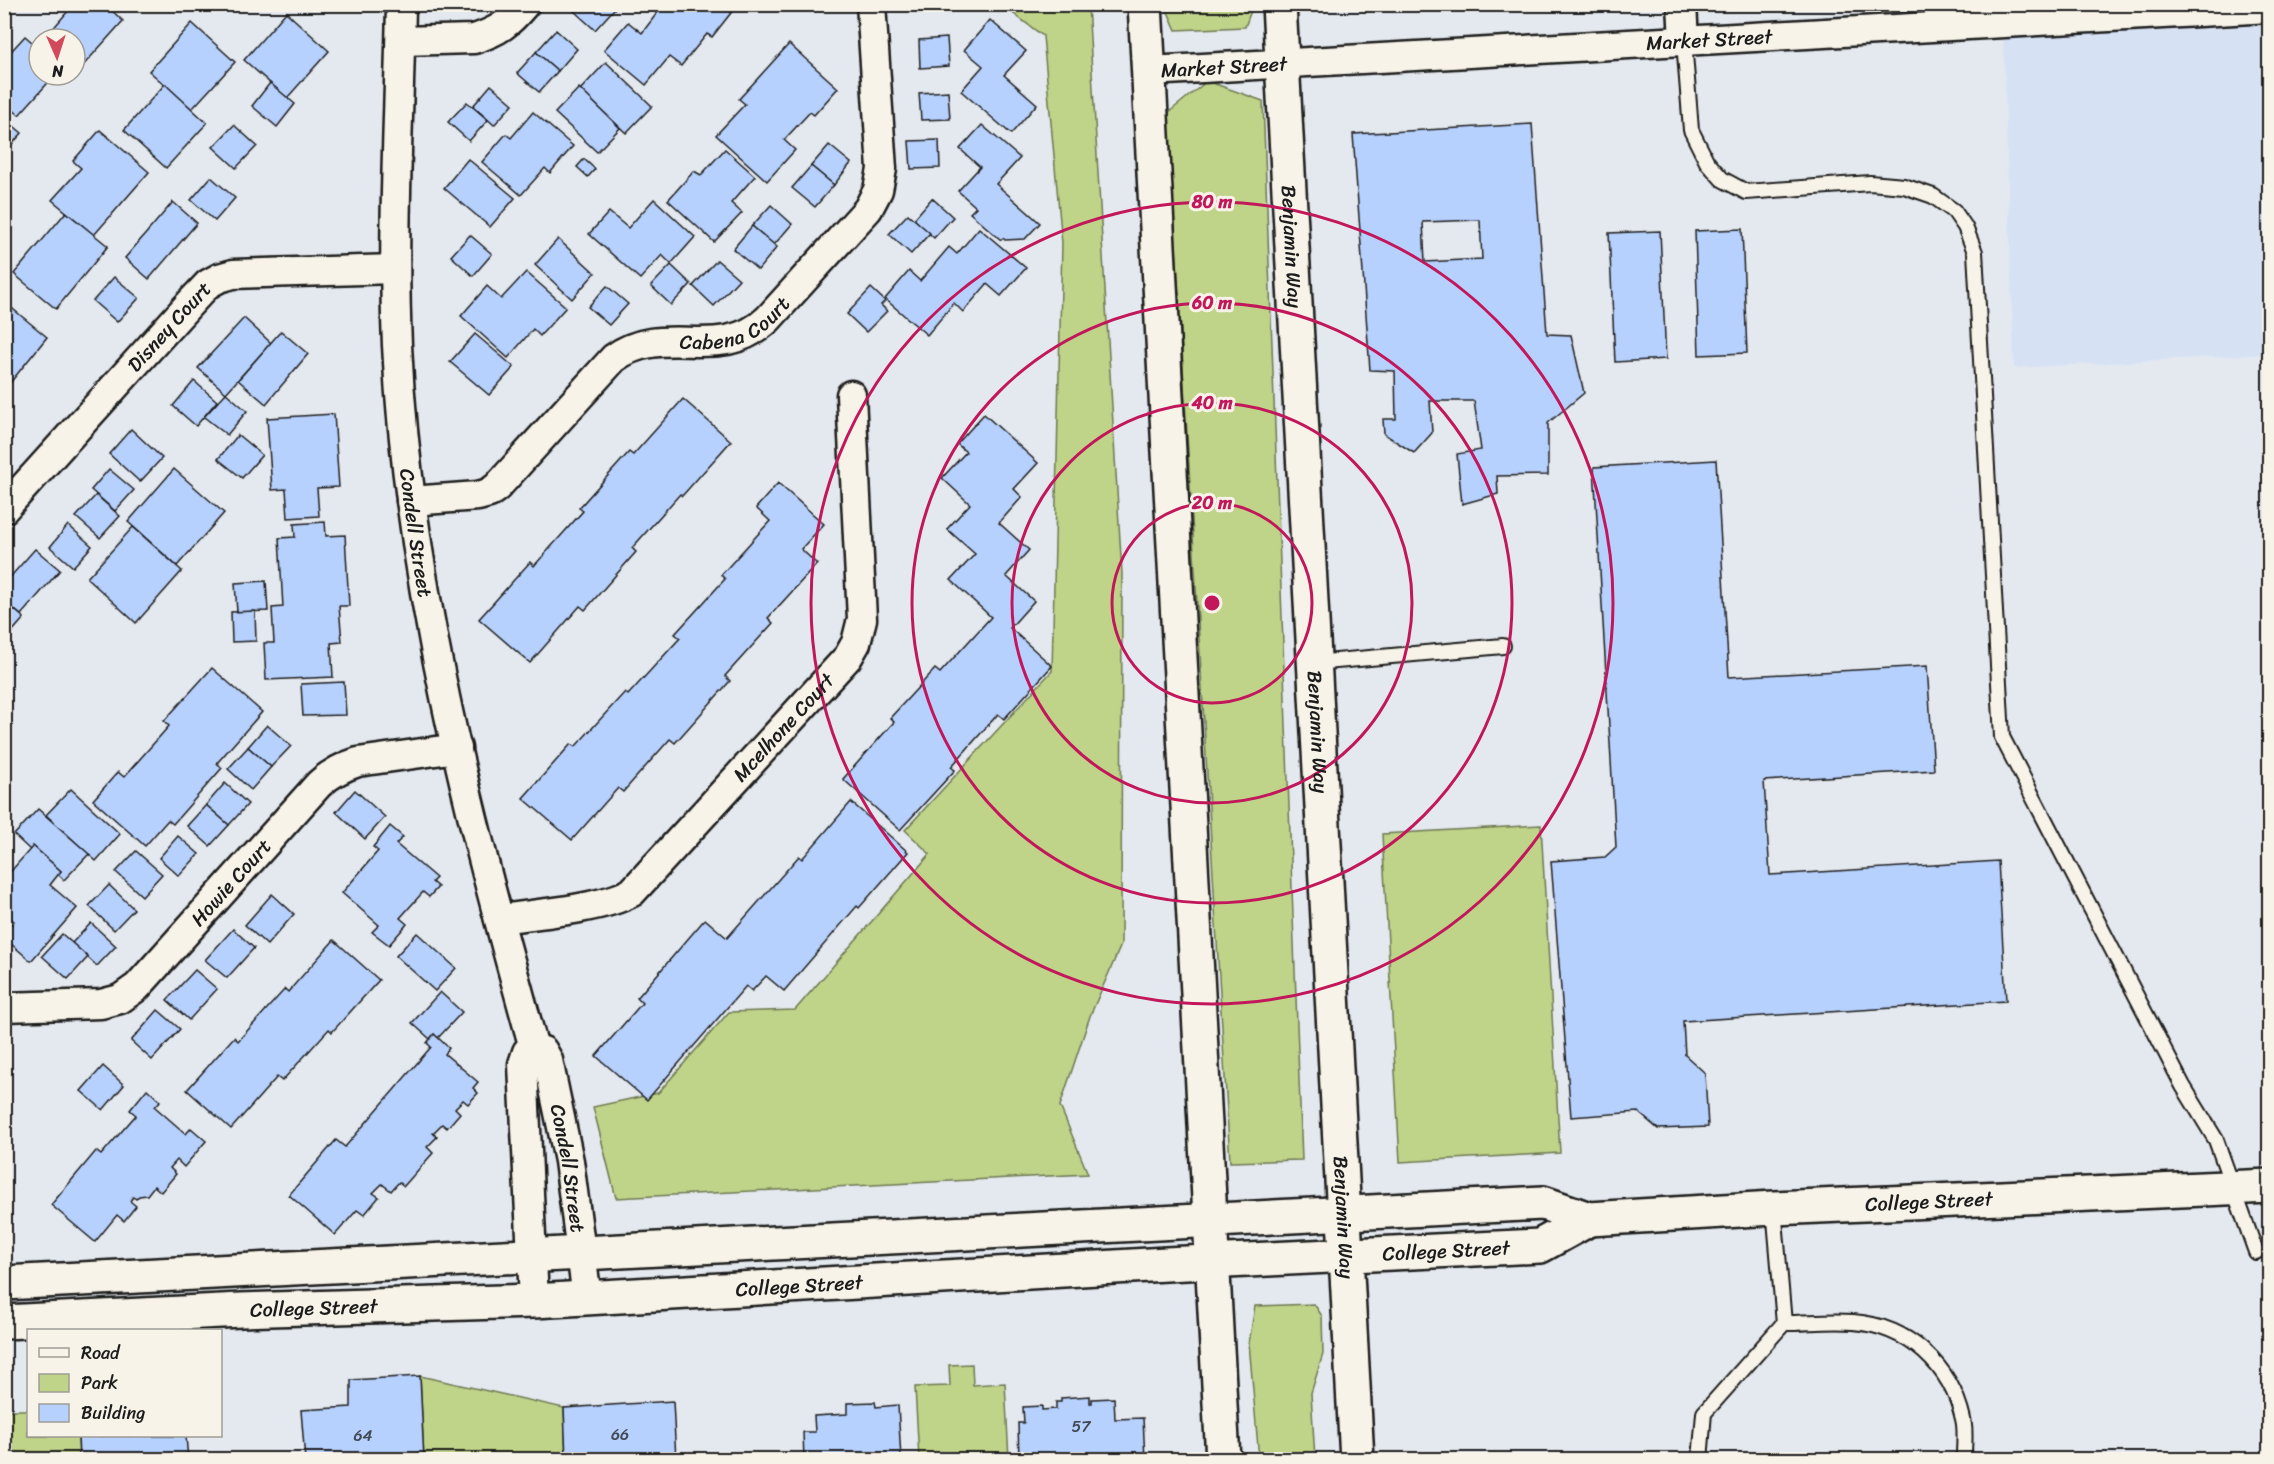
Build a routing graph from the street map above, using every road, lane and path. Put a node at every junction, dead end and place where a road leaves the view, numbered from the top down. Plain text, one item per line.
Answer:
1 (401, 4) edge
2 (525, 4) edge
3 (871, 4) edge
4 (1145, 4) edge
5 (1279, 4) edge
6 (1682, 4) edge
7 (2270, 8) edge
8 (401, 41) junction
9 (1684, 41) junction
10 (1282, 63) junction
11 (1149, 71) junction
12 (395, 269) junction
13 (850, 395) dead end
14 (411, 501) junction
15 (4, 509) edge
16 (1503, 646) dead end
17 (1314, 663) junction
18 (457, 748) junction
19 (499, 919) junction
20 (4, 1007) edge
21 (534, 1048) junction
22 (2270, 1186) edge
23 (2234, 1188) junction
24 (1774, 1208) junction
25 (1344, 1214) junction
26 (1589, 1219) junction
27 (1210, 1220) junction
28 (2256, 1252) dead end
29 (582, 1253) junction
30 (1346, 1255) junction
31 (532, 1256) junction
32 (1213, 1262) junction
33 (4, 1283) edge
34 (586, 1298) junction
35 (534, 1301) junction
36 (4, 1322) edge
37 (1784, 1323) junction
38 (1964, 1456) dead end
39 (1223, 1460) edge
40 (1357, 1460) edge
41 (1700, 1460) edge

1 - 8 street, Condell Street
2 - 8 street
3 - 14 street, Cabena Court
4 - 11 street
5 - 10 street, Benjamin Way
6 - 9 street
7 - 9 street, Market Street
8 - 12 street, Condell Street
9 - 10 street, Market Street
9 - 23 lane
10 - 11 street, Market Street
10 - 17 street, Benjamin Way
11 - 27 street
12 - 14 street, Condell Street
12 - 15 street, Disney Court
13 - 19 street, Mcelhone Court
14 - 18 street, Condell Street
16 - 17 lane
17 - 25 street, Benjamin Way
18 - 19 street, Condell Street
18 - 20 street, Howie Court
19 - 21 street, Condell Street
21 - 29 street, Condell Street
21 - 31 street, Condell Street
22 - 23 street, College Street
23 - 24 street, College Street
23 - 28 lane
24 - 26 street, College Street
24 - 37 lane
25 - 26 street, College Street
25 - 27 street, College Street
25 - 30 street, Benjamin Way
26 - 30 street, College Street
27 - 29 street, College Street
27 - 32 street
29 - 31 street, College Street
29 - 34 street, Condell Street
30 - 32 street, College Street
30 - 40 street, Benjamin Way
31 - 33 street, College Street
31 - 35 street, Condell Street
32 - 34 street, College Street
32 - 39 street
34 - 35 street, College Street
35 - 36 street, College Street
37 - 38 lane
37 - 41 lane

